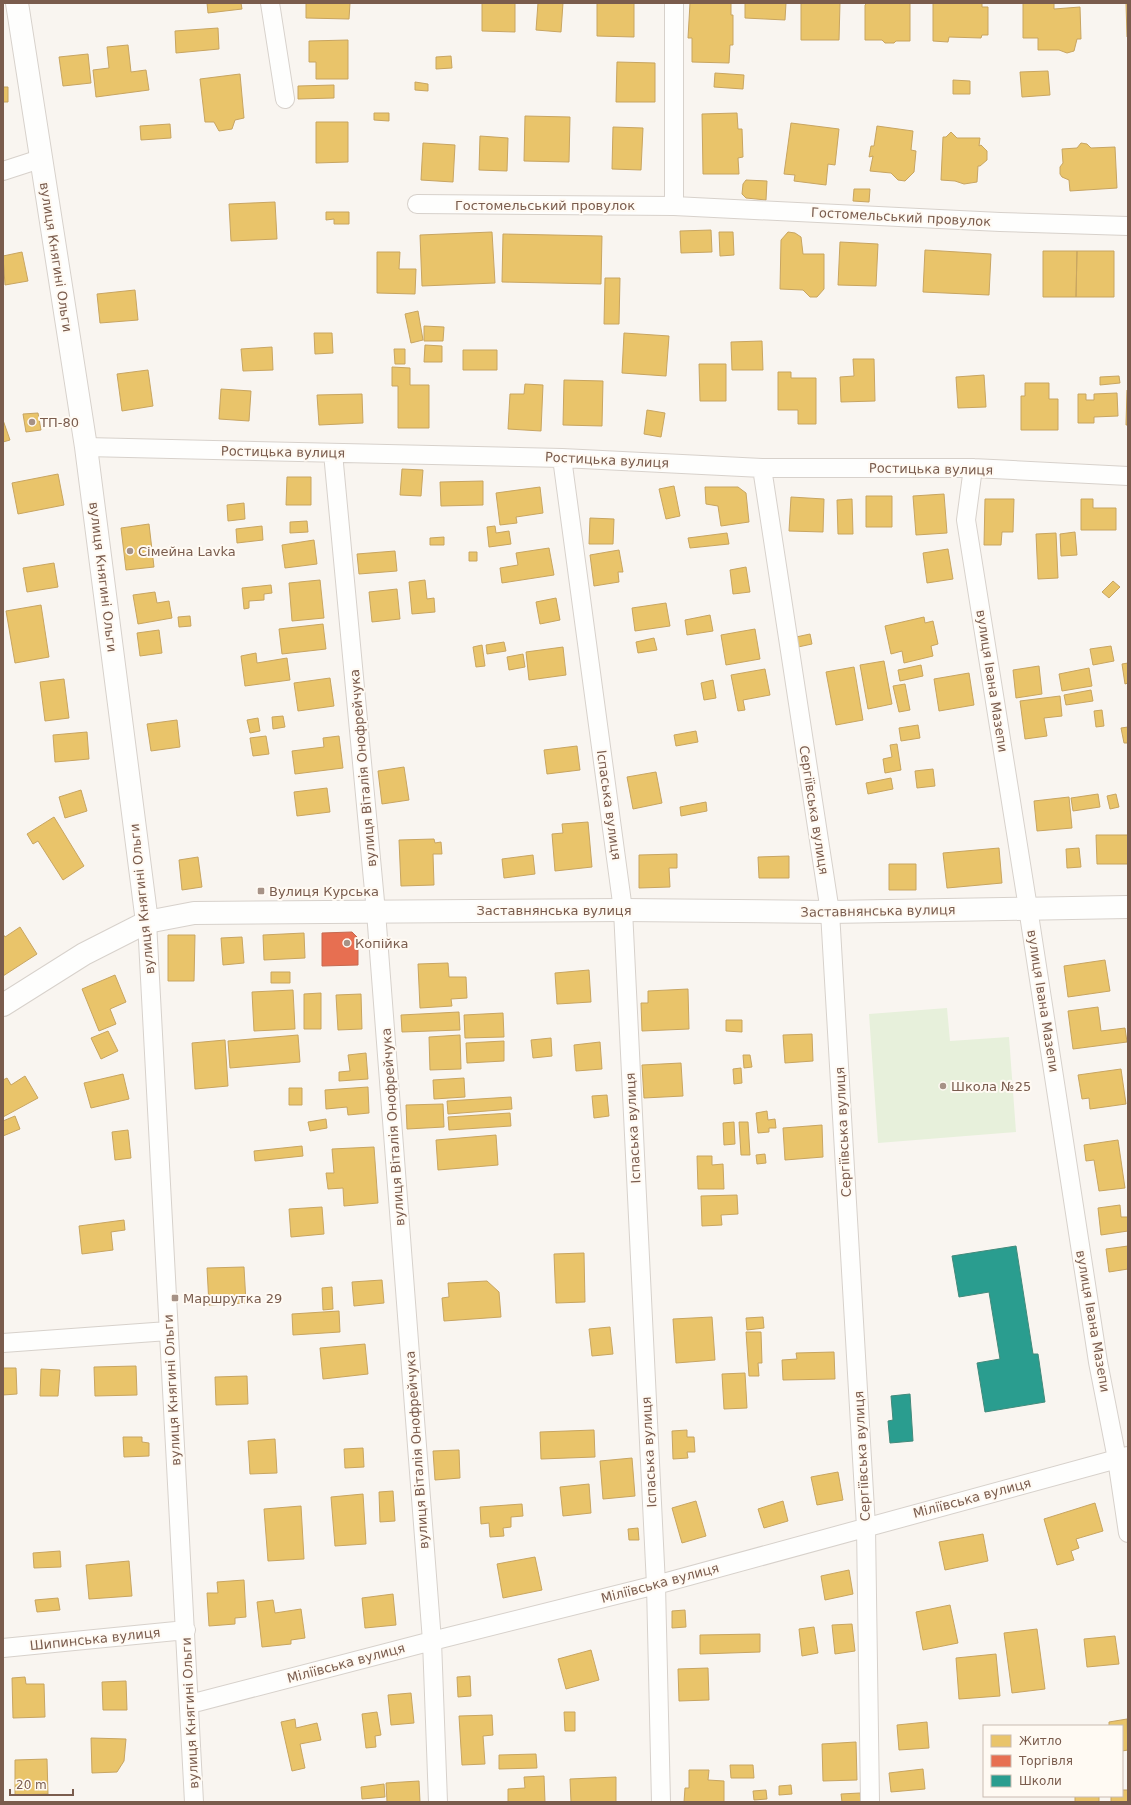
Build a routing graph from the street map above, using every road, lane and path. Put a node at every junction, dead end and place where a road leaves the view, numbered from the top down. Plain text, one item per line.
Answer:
1 (18, 3) edge
2 (270, 3) edge
3 (674, 3) edge
4 (285, 99) dead end
5 (40, 159) junction
6 (3, 171) edge
7 (417, 204) dead end
8 (674, 206) junction
9 (1128, 226) edge
10 (86, 447) junction
11 (333, 453) junction
12 (562, 458) junction
13 (762, 468) junction
14 (973, 468) junction
15 (1128, 476) edge
16 (1128, 907) edge
17 (1028, 908) junction
18 (623, 910) junction
19 (376, 912) junction
20 (830, 912) junction
21 (147, 922) junction
22 (3, 1005) edge
23 (168, 1331) junction
24 (3, 1343) edge
25 (1123, 1457) edge
26 (866, 1527) junction
27 (1128, 1533) edge
28 (656, 1585) junction
29 (186, 1630) junction
30 (432, 1641) junction
31 (3, 1648) edge
32 (190, 1704) junction
33 (194, 1802) edge
34 (438, 1802) edge
35 (661, 1802) edge
36 (870, 1802) edge

1 - 5 street, вулиця Княгині Ольги
2 - 4 street
3 - 8 street
5 - 6 street
5 - 10 street, вулиця Княгині Ольги
7 - 8 street, Гостомельський провулок
8 - 9 street, Гостомельський провулок
10 - 11 street, Ростицька вулиця
10 - 21 street, вулиця Княгині Ольги
11 - 12 street, Ростицька вулиця
11 - 19 street, вулиця Віталія Онофрейчука
12 - 13 street, Ростицька вулиця
12 - 18 street, Іспаська вулиця
13 - 14 street, Ростицька вулиця
13 - 20 street, Сергіївська вулиця
14 - 15 street, Ростицька вулиця
14 - 17 street, вулиця Івана Мазепи
16 - 17 street, Заставнянська вулиця
17 - 20 street, Заставнянська вулиця
17 - 25 street, вулиця Івана Мазепи
18 - 19 street, Заставнянська вулиця
18 - 20 street, Заставнянська вулиця
18 - 28 street, Іспаська вулиця
19 - 21 street, Заставнянська вулиця
19 - 30 street, вулиця Віталія Онофрейчука
20 - 26 street, Сергіївська вулиця
21 - 22 street, Заставнянська вулиця
21 - 23 street, вулиця Княгині Ольги
23 - 24 street
23 - 29 street, вулиця Княгині Ольги
25 - 26 street, Міліївська вулиця
25 - 27 street, вулиця Івана Мазепи
26 - 28 street, Міліївська вулиця
26 - 36 street, Сергіївська вулиця
28 - 30 street, Міліївська вулиця
28 - 35 street, Іспаська вулиця
29 - 31 street, Шипинська вулиця
29 - 32 street, вулиця Княгині Ольги
30 - 32 street, Міліївська вулиця
30 - 34 street, вулиця Віталія Онофрейчука
32 - 33 street, вулиця Княгині Ольги

